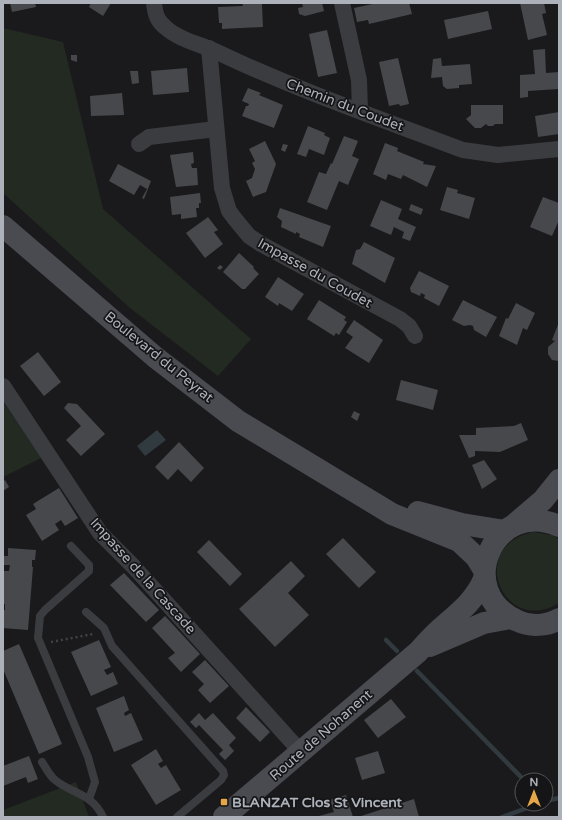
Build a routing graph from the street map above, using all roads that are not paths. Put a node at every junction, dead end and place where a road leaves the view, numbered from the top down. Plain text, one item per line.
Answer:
1 (154, 3) edge
2 (342, 3) edge
3 (209, 48) junction
4 (360, 111) junction
5 (216, 129) junction
6 (138, 144) dead end
7 (559, 149) edge
8 (3, 226) edge
9 (415, 336) dead end
10 (3, 386) edge
11 (324, 475) junction
12 (559, 480) edge
13 (559, 526) edge
14 (508, 529) junction
15 (71, 546) dead end
16 (484, 575) junction
17 (86, 612) dead end
18 (510, 618) junction
19 (559, 619) edge
20 (418, 652) junction
21 (302, 752) junction
22 (42, 762) dead end
23 (89, 799) junction
24 (103, 817) edge
25 (177, 817) edge
26 (224, 817) edge

1 - 3 street, Chemin du Coudet
2 - 4 street
3 - 4 street, Chemin du Coudet
3 - 5 street, Impasse du Coudet
4 - 7 street, Chemin du Coudet
5 - 6 street
5 - 9 street, Impasse du Coudet
8 - 11 main road, Boulevard du Peyrat
10 - 21 street, Impasse de la Cascade
11 - 14 main road, Boulevard du Peyrat
11 - 16 main road, Boulevard du Peyrat
12 - 14 main road
13 - 14 main road
14 - 16 main road, Route de Nohanent
15 - 23 lane
16 - 18 main road, Boulevard du Peyrat
16 - 20 main road, Route de Nohanent
17 - 25 lane
18 - 19 main road
18 - 20 main road, Route de Nohanent
20 - 21 main road, Route de Nohanent
21 - 26 main road, Route de Nohanent
22 - 23 lane
23 - 24 lane

